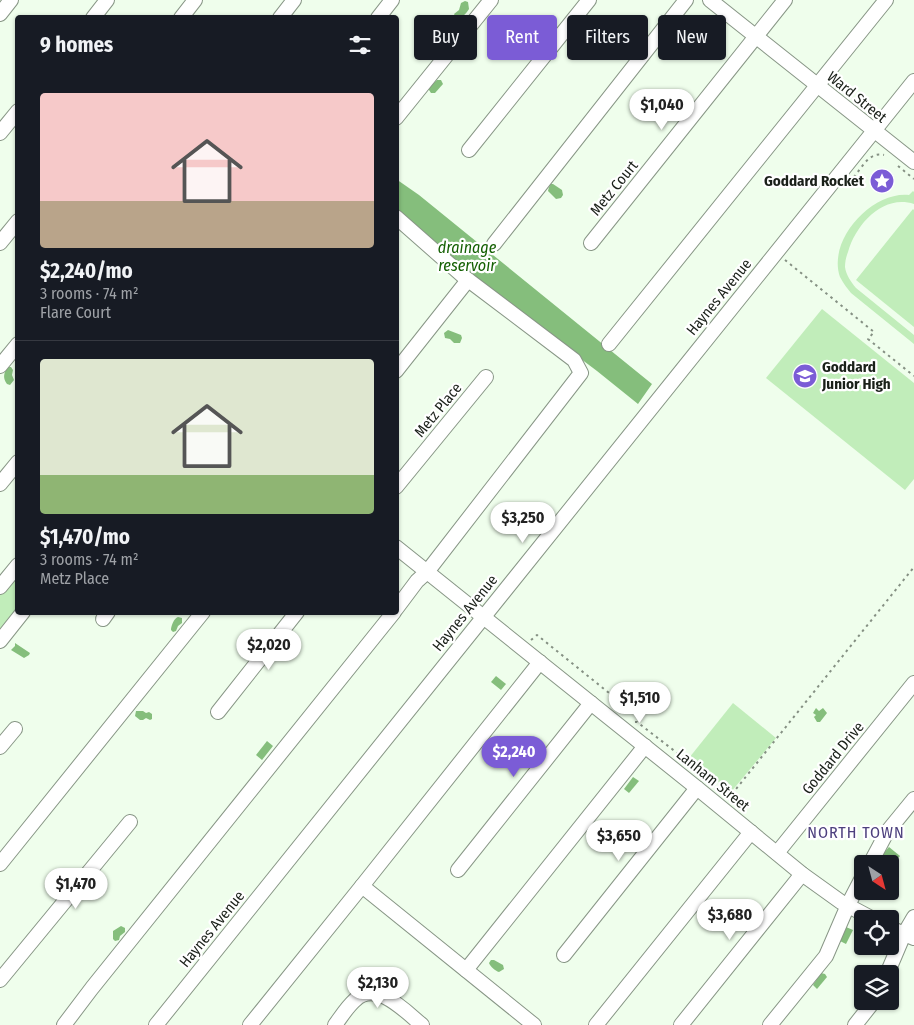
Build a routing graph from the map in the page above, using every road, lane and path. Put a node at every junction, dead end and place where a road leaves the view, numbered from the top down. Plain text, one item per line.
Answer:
1 (11, 0) edge
2 (107, 0) edge
3 (195, 0) edge
4 (294, 0) edge
5 (392, 0) edge
6 (491, 0) edge
7 (589, 0) edge
8 (686, 0) edge
9 (710, 0) edge
10 (785, 0) edge
11 (886, 0) edge
12 (0, 14) edge
13 (95, 15) edge
14 (183, 15) edge
15 (282, 15) edge
16 (380, 15) edge
17 (756, 36) junction
18 (914, 81) edge
19 (817, 85) junction
20 (399, 114) edge
21 (15, 115) edge
22 (874, 131) junction
23 (0, 133) edge
24 (469, 150) dead end
25 (884, 155) dead end
26 (892, 161) dead end
27 (914, 162) edge
28 (914, 179) edge
29 (851, 180) dead end
30 (399, 220) edge
31 (15, 226) edge
32 (6, 237) edge
33 (591, 243) dead end
34 (494, 244) dead end
35 (785, 260) dead end
36 (468, 280) junction
37 (609, 344) dead end
38 (15, 348) edge
39 (0, 366) edge
40 (399, 366) edge
41 (914, 376) edge
42 (486, 377) dead end
43 (15, 466) edge
44 (399, 483) edge
45 (0, 484) edge
46 (399, 549) edge
47 (914, 567) edge
48 (15, 569) edge
49 (427, 572) junction
50 (0, 587) edge
51 (399, 605) edge
52 (21, 615) edge
53 (201, 615) edge
54 (294, 615) edge
55 (392, 615) edge
56 (483, 616) junction
57 (527, 637) dead end
58 (0, 641) edge
59 (540, 662) junction
60 (914, 683) edge
61 (591, 703) junction
62 (218, 712) dead end
63 (621, 714) dead end
64 (631, 723) dead end
65 (15, 729) dead end
66 (645, 746) junction
67 (0, 747) edge
68 (688, 767) dead end
69 (697, 788) junction
70 (728, 799) dead end
71 (914, 799) edge
72 (130, 822) dead end
73 (751, 832) junction
74 (777, 853) junction
75 (875, 855) edge
76 (0, 864) edge
77 (458, 870) dead end
78 (802, 874) junction
79 (362, 886) junction
80 (854, 894) edge
81 (848, 906) junction
82 (856, 910) edge
83 (914, 917) edge
84 (909, 936) edge
85 (564, 954) dead end
86 (892, 965) edge
87 (466, 970) junction
88 (0, 980) edge
89 (867, 1010) edge
90 (420, 1024) edge
91 (64, 1025) edge
92 (156, 1025) edge
93 (250, 1025) edge
94 (335, 1025) edge
95 (534, 1025) edge
96 (596, 1025) edge
97 (681, 1025) edge
98 (770, 1025) edge
99 (855, 1025) edge

1 - 12 street
2 - 13 street
3 - 14 street
4 - 15 street
5 - 16 street
6 - 20 street
7 - 24 street
8 - 34 street
9 - 17 street, Ward Street
10 - 17 street, Metz Court
11 - 19 street
17 - 19 street, Ward Street
17 - 33 street, Metz Court
18 - 22 street, Haynes Avenue
19 - 22 street, Ward Street
19 - 37 street
21 - 23 street
22 - 27 street, Ward Street
22 - 56 street, Haynes Avenue
25 - 29 path
26 - 28 path
30 - 36 street
31 - 32 street
35 - 41 path
36 - 40 street
36 - 49 street
38 - 39 street
42 - 44 street, Metz Place
43 - 45 street
46 - 49 street, Lanham Street
47 - 70 path
48 - 50 street
49 - 51 street
49 - 56 street, Lanham Street
52 - 58 street
53 - 76 street
54 - 62 street
55 - 91 street
56 - 59 street, Lanham Street
56 - 92 street, Haynes Avenue
57 - 63 path
59 - 61 street, Lanham Street
59 - 79 street
60 - 74 street, Goddard Drive
61 - 66 street, Lanham Street
61 - 77 street
64 - 68 path
65 - 67 street
66 - 69 street, Lanham Street
66 - 87 street
69 - 73 street, Lanham Street
69 - 85 street
71 - 75 street
72 - 88 street
73 - 74 street, Lanham Street
73 - 96 street
74 - 78 street, Lanham Street
78 - 81 street, Lanham Street
78 - 97 street
79 - 87 street
79 - 93 street
80 - 81 street
81 - 82 street, Lanham Street
81 - 98 street
83 - 84 street
84 - 86 street
87 - 95 street
89 - 99 street
90 - 94 street

